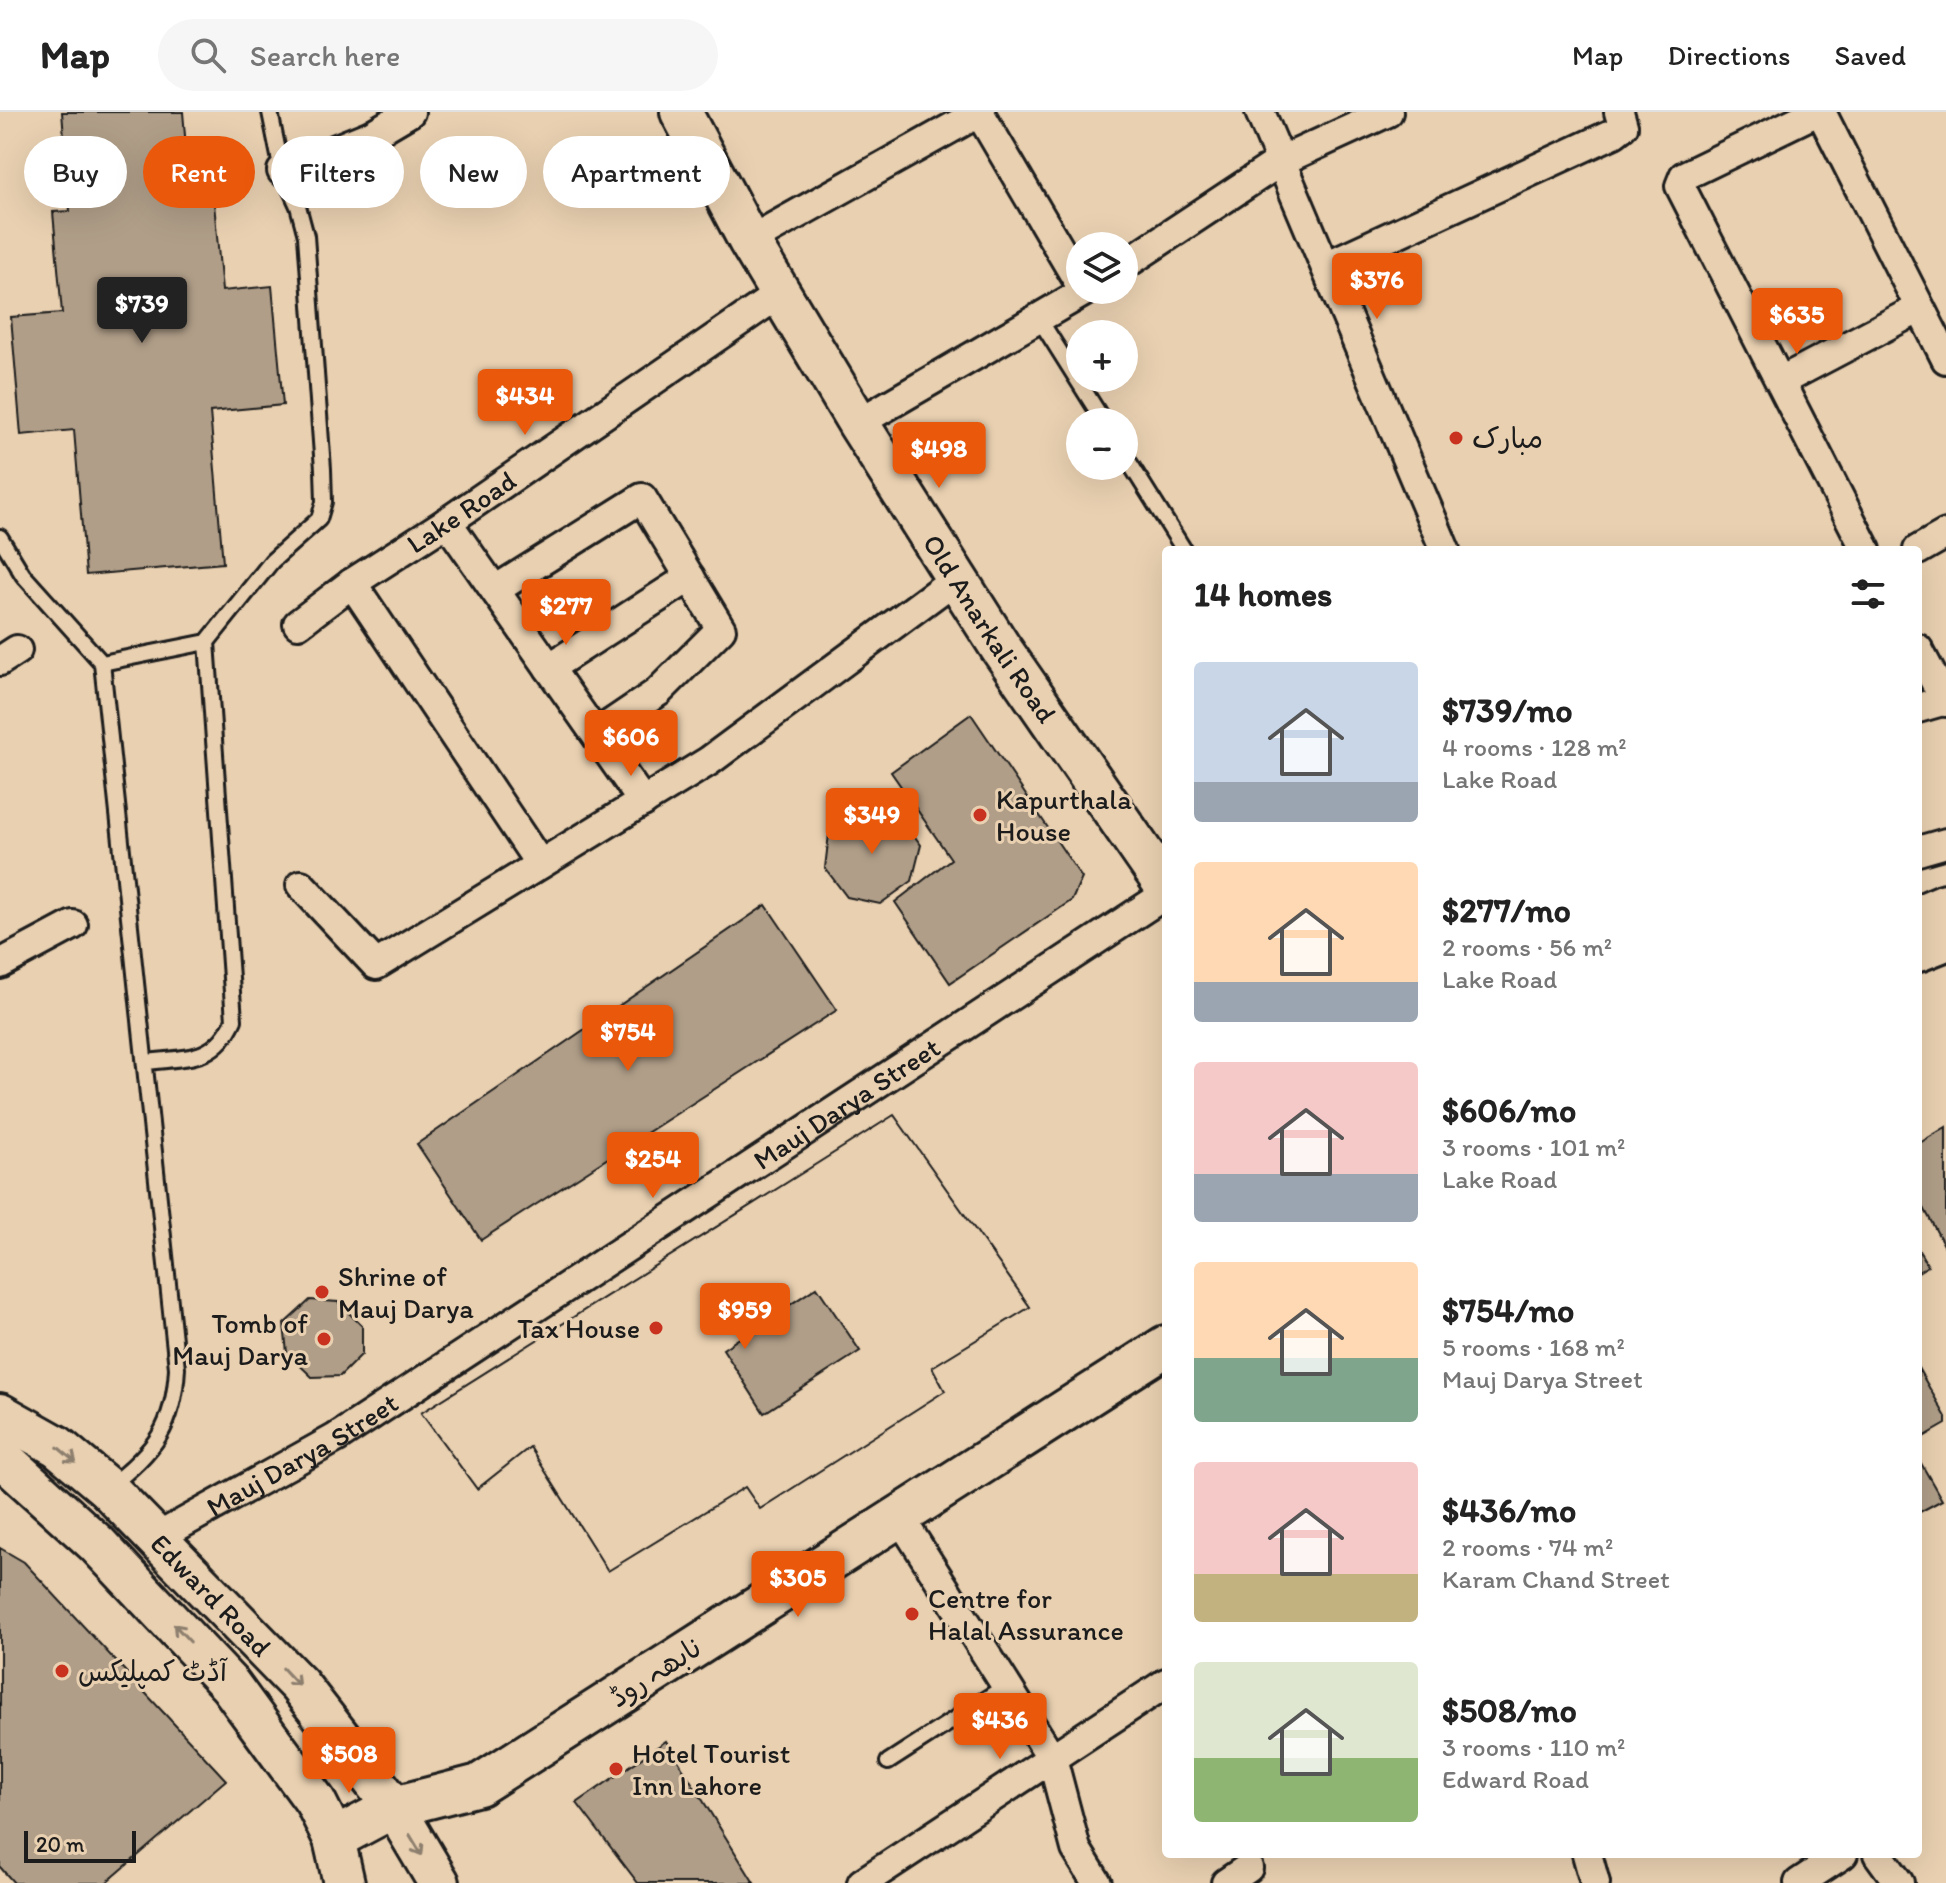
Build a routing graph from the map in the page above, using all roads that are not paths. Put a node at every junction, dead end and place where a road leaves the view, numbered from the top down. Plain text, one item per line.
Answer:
1 (270, 112) edge
2 (410, 112) edge
3 (681, 112) edge
4 (980, 112) edge
5 (1260, 112) edge
6 (1388, 112) edge
7 (1818, 112) edge
8 (1621, 119) edge
9 (275, 136) edge
10 (369, 136) edge
11 (1281, 161) junction
12 (299, 208) edge
13 (749, 241) junction
14 (1138, 256) edge
15 (1066, 258) edge
16 (1326, 266) junction
17 (782, 292) junction
18 (1066, 300) edge
19 (1918, 309) junction
20 (1038, 317) junction
21 (1946, 359) edge
22 (1781, 381) junction
23 (1095, 408) edge
24 (858, 423) junction
25 (1138, 476) edge
26 (447, 522) junction
27 (1946, 534) edge
28 (0, 537) edge
29 (1182, 546) edge
30 (1443, 546) edge
31 (1864, 546) edge
32 (1922, 548) edge
33 (690, 577) junction
34 (958, 577) junction
35 (352, 583) junction
36 (495, 590) junction
37 (298, 624) dead end
38 (207, 642) junction
39 (1922, 656) edge
40 (102, 663) junction
41 (549, 668) junction
42 (1946, 701) edge
43 (1922, 707) edge
44 (596, 734) junction
45 (643, 802) junction
46 (1946, 843) edge
47 (1922, 850) edge
48 (540, 864) junction
49 (1162, 881) edge
50 (301, 885) dead end
51 (1162, 897) edge
52 (1946, 904) edge
53 (1922, 914) edge
54 (73, 925) dead end
55 (1946, 940) edge
56 (1922, 949) edge
57 (0, 964) edge
58 (146, 1062) junction
59 (1162, 1349) edge
60 (0, 1414) edge
61 (0, 1456) edge
62 (107, 1488) junction
63 (899, 1516) junction
64 (158, 1537) junction
65 (1006, 1686) junction
66 (1162, 1686) edge
67 (1052, 1758) junction
68 (888, 1762) dead end
69 (394, 1807) junction
70 (334, 1839) junction
71 (1588, 1858) edge
72 (1837, 1858) edge
73 (1881, 1858) edge
74 (344, 1883) edge
75 (439, 1883) edge
76 (862, 1883) edge
77 (1097, 1883) edge
78 (1595, 1883) edge
79 (1799, 1883) edge
80 (1899, 1883) edge

1 - 9 lane
2 - 10 street
3 - 13 main road, Old Anarkali Road
4 - 13 street
4 - 15 street
5 - 11 street
6 - 11 street
7 - 19 street
7 - 22 street
8 - 16 street
11 - 14 street
11 - 16 street
12 - 38 lane
13 - 17 main road, Old Anarkali Road
16 - 30 street
17 - 24 main road, Old Anarkali Road
17 - 26 street, Lake Road
18 - 20 street
19 - 21 street
19 - 22 street
20 - 23 lane
20 - 24 street
22 - 31 street
24 - 34 main road, Old Anarkali Road
25 - 29 lane
26 - 35 street, Lake Road
26 - 36 street
27 - 32 street
28 - 40 lane
33 - 36 street
33 - 41 street
33 - 44 street
34 - 45 street
34 - 49 main road, Old Anarkali Road
35 - 37 street, Lake Road
35 - 48 street
36 - 41 street
38 - 40 lane
38 - 58 lane
39 - 42 street
40 - 58 lane
41 - 44 street
42 - 43 street
44 - 45 street
45 - 48 street
46 - 47 street
48 - 50 street
51 - 64 street, Mauj Darya Street
52 - 53 main road
54 - 57 street
55 - 56 main road
58 - 62 lane
59 - 63 main road, نابھہ روڈ
60 -> 62 main road, Edward Road
70 -> 61 main road
62 - 64 main road, Edward Road
63 - 65 street
63 - 69 main road, نابھہ روڈ
64 -> 69 main road, Edward Road
65 - 67 street
65 - 68 lane
66 - 67 street
67 - 76 street
67 - 77 street
69 - 70 main road, نابھہ روڈ
69 -> 75 main road, Edward Road
70 - 74 main road
71 - 78 street
72 - 79 street
73 - 80 street

